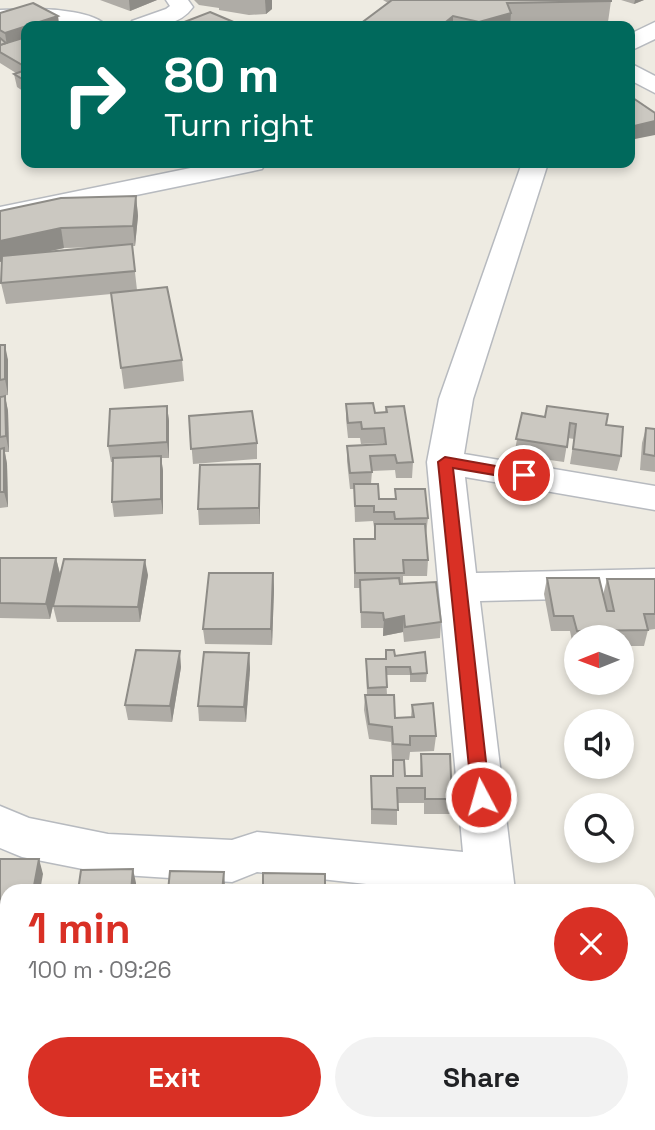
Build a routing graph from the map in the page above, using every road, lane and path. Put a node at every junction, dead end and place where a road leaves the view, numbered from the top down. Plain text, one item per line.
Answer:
1 (177, 0) edge
2 (0, 17) edge
3 (83, 21) edge
4 (154, 21) edge
5 (655, 29) edge
6 (635, 41) edge
7 (635, 73) edge
8 (655, 86) edge
9 (229, 168) edge
10 (533, 168) edge
11 (0, 215) edge
12 (445, 462) junction
13 (655, 498) edge
14 (655, 583) edge
15 (458, 587) junction
16 (0, 826) edge
17 (490, 883) edge

1 - 4 street
2 - 3 street
5 - 6 street
7 - 8 street
9 - 11 street
10 - 12 street
12 - 13 street
12 - 15 street
14 - 15 street
15 - 17 street
16 - 17 street

